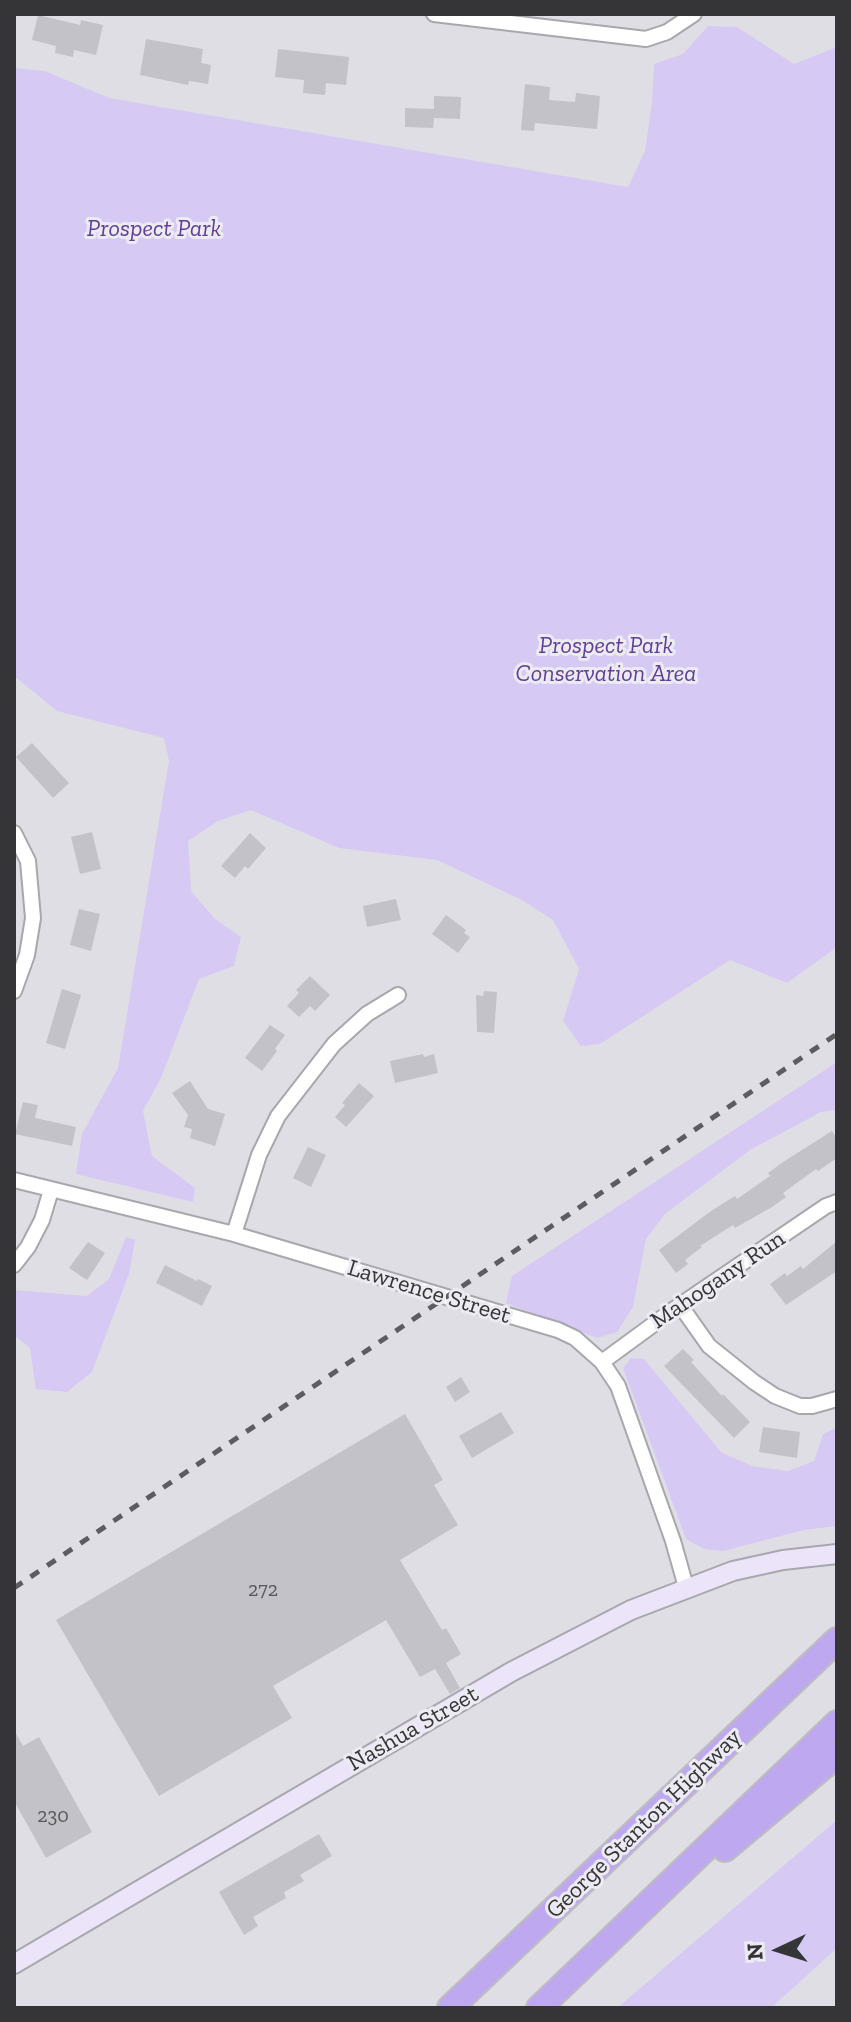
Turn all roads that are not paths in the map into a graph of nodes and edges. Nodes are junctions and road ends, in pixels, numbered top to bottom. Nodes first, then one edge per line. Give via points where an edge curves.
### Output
1 (434, 14) edge
2 (694, 14) edge
3 (14, 833) edge
4 (14, 991) edge
5 (398, 995) dead end
6 (14, 1180) edge
7 (51, 1190) junction
8 (837, 1202) edge
9 (234, 1234) junction
10 (14, 1265) edge
11 (680, 1305) junction
12 (602, 1362) junction
13 (837, 1399) edge
14 (837, 1554) edge
15 (686, 1587) junction
16 (837, 1640) edge
17 (837, 1723) edge
18 (837, 1755) edge
19 (14, 1964) edge
20 (579, 1971) junction
21 (450, 2008) edge
22 (539, 2008) edge

1 - 2 street via 646,39
3 - 4 street via 28,861 33,918
5 - 9 street via 334,1044 278,1116 259,1155
6 - 7 street, Lawrence Street
7 - 9 street, Lawrence Street
7 - 10 street via 42,1220
8 - 11 street, Mahogany Run
9 - 12 street, Lawrence Street via 558,1330
11 - 12 street, Mahogany Run
11 - 13 street via 709,1346 775,1396 800,1406
12 - 15 street, Lawrence Street via 627,1406
14 - 15 main road, Nashua Street via 746,1568
15 - 19 main road, Nashua Street via 511,1672
16 - 21 highway, George Stanton Highway
17 - 20 highway
18 - 20 highway
20 - 22 highway

